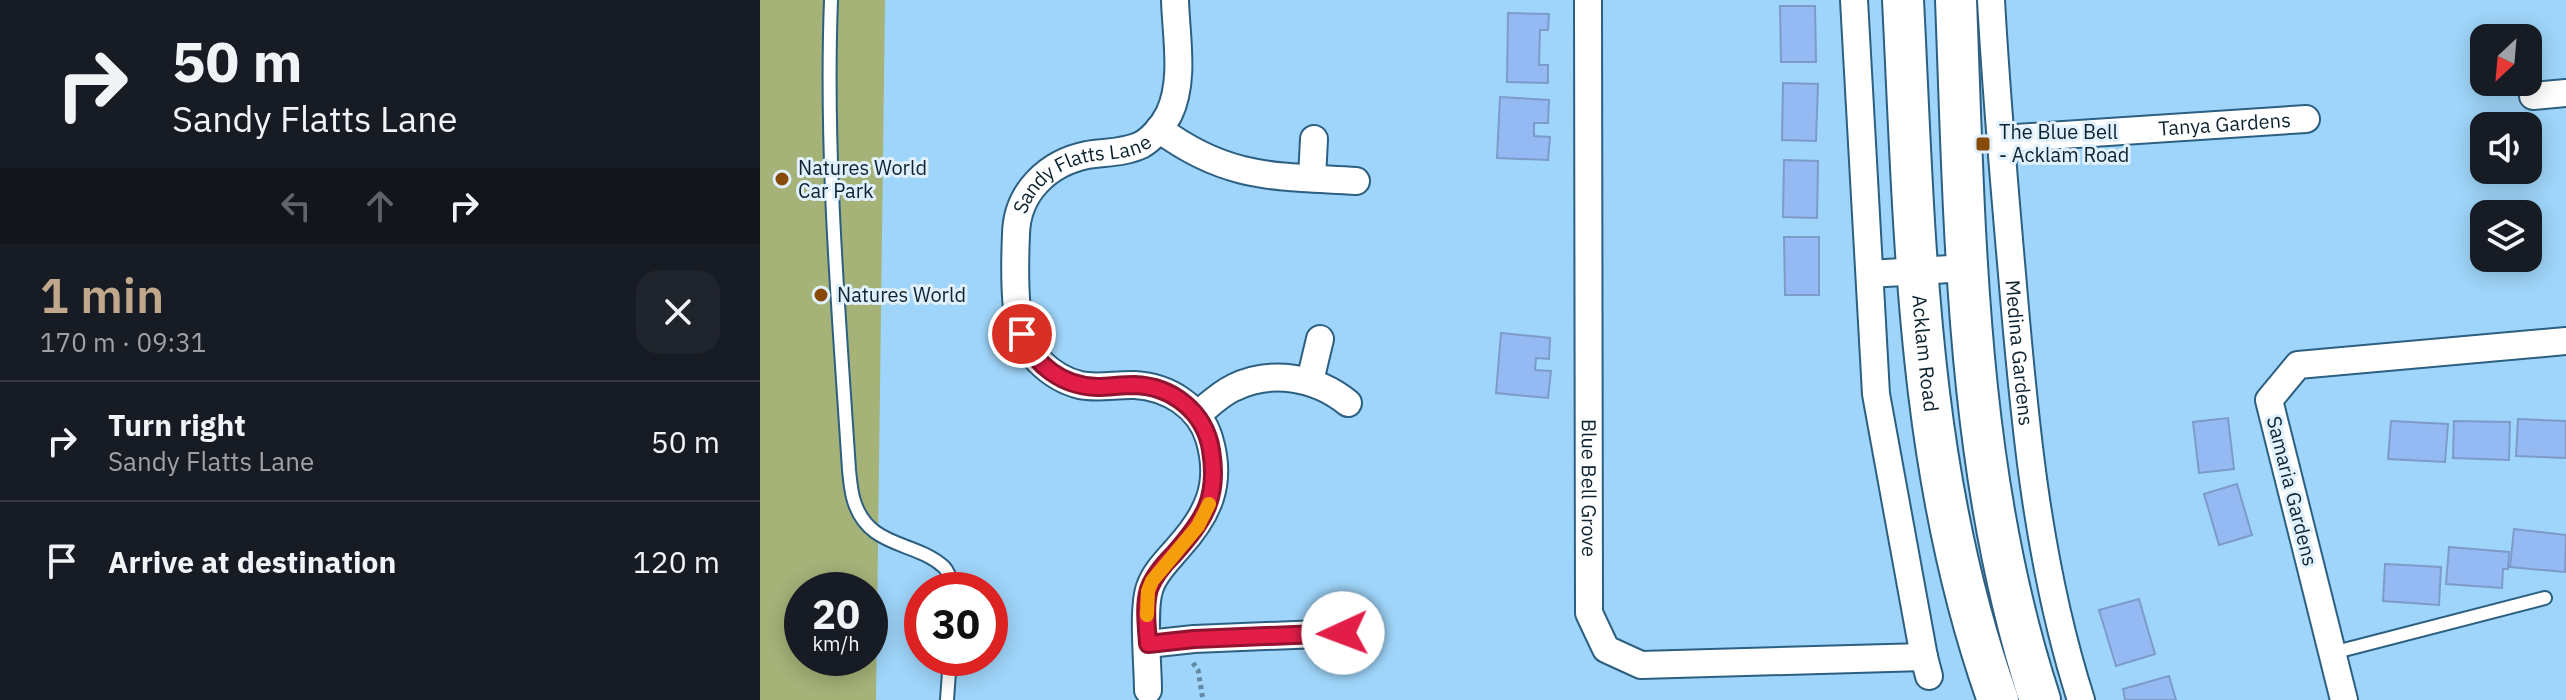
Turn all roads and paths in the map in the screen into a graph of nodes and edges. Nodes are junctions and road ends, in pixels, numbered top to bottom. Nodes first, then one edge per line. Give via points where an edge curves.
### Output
1 (831, 0) edge
2 (1175, 0) edge
3 (1588, 0) edge
4 (1854, 0) edge
5 (1903, 0) edge
6 (1956, 0) edge
7 (1991, 0) edge
8 (2566, 93) edge
9 (2542, 95) edge
10 (2306, 119) dead end
11 (1159, 129) junction
12 (1314, 139) dead end
13 (2001, 139) junction
14 (1312, 178) junction
15 (1356, 181) dead end
16 (1966, 268) junction
17 (1918, 272) junction
18 (1870, 274) junction
19 (1320, 339) dead end
20 (2566, 341) edge
21 (1310, 381) junction
22 (1348, 403) dead end
23 (1197, 415) junction
24 (947, 572) edge
25 (2545, 598) dead end
26 (1343, 633) dead end
27 (1148, 644) junction
28 (2332, 653) junction
29 (949, 676) edge
30 (1148, 690) dead end
31 (947, 700) edge
32 (1998, 700) edge
33 (2040, 700) edge
34 (2081, 700) edge
35 (2344, 700) edge

1 - 24 lane via 836,262 854,503 871,530
2 - 11 street, Sandy Flatts Lane via 1176,92
3 - 18 street, Blue Bell Grove via 1589,613 1606,649 1641,665 1926,667 1876,394
4 - 18 street, Blue Bell Grove
5 - 17 main road, Acklam Road
6 - 16 main road
7 - 13 street, Medina Gardens
8 - 9 street
10 - 13 street, Tanya Gardens
11 - 14 street via 1198,156 1237,170
11 - 23 street, Sandy Flatts Lane via 1140,145 1057,166 1028,192 1016,226 1018,321 1032,353 1063,379 1084,386 1160,390
12 - 14 street
13 - 34 street, Medina Gardens via 2018,351 2041,537
14 - 15 street
16 - 17 street
16 - 33 main road via 1989,483
17 - 18 street
17 - 32 main road, Acklam Road via 1926,389 1949,524
19 - 21 street
20 - 28 street, Samaria Gardens via 2298,365 2269,400
21 - 22 street
21 - 23 street via 1245,383
23 - 27 street via 1212,452 1211,498 1198,526 1152,581 1146,604
25 - 28 lane
26 - 27 street
27 - 30 street
28 - 35 street, Samaria Gardens
29 - 31 lane

